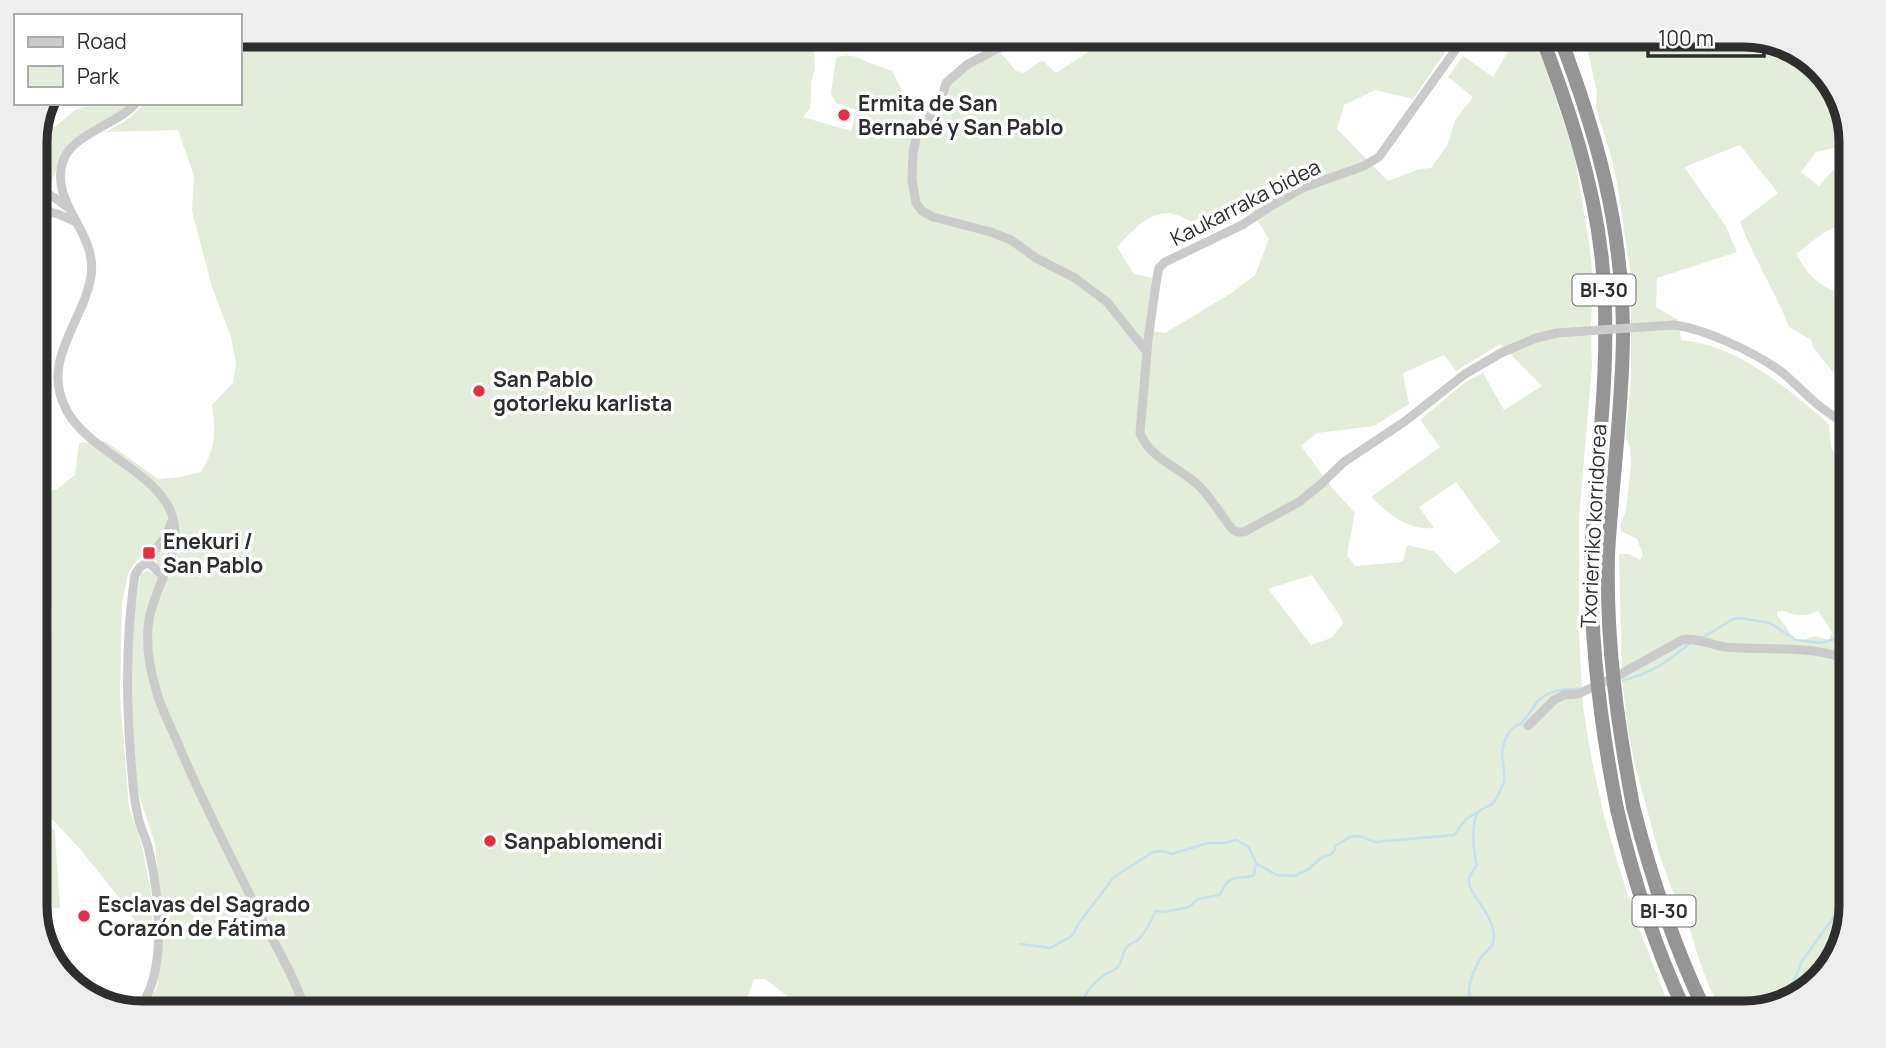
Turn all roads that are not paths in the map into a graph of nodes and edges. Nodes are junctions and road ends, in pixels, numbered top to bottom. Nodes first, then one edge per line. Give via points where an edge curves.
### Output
1 (1001, 47) edge
2 (1457, 47) edge
3 (1545, 47) edge
4 (1564, 47) edge
5 (134, 105) edge
6 (60, 185) junction
7 (47, 189) edge
8 (47, 194) edge
9 (47, 211) edge
10 (70, 211) junction
11 (77, 223) junction
12 (1147, 352) junction
13 (1839, 420) edge
14 (173, 518) junction
15 (151, 562) junction
16 (167, 565) junction
17 (163, 576) junction
18 (1839, 655) edge
19 (1528, 726) dead end
20 (145, 1001) edge
21 (302, 1001) edge
22 (1681, 1001) edge
23 (1701, 1001) edge

1 - 12 street via 968,64 946,83 916,138 912,180 916,203 933,217 1011,240 1075,278 1107,302
2 - 12 street, Kaukarraka bidea via 1379,157 1303,188 1242,225 1165,262 1156,283
3 - 22 highway, Txorierriko korridorea / BI-30, bridge via 1584,161 1602,261 1605,367 1591,554 1592,639 1601,718 1616,809 1642,899
4 - 23 highway, Txorierriko korridorea / BI-30, bridge via 1600,157 1619,259 1622,368 1607,596 1617,716 1633,806 1654,881
5 - 6 street via 70,149
6 - 7 street
6 - 10 street
8 - 10 street
9 - 11 street
10 - 11 street
11 - 14 street via 88,244 91,276 62,352 61,396 85,434 149,483
12 - 13 street, Kaukarraka bidea, bridge via 1140,433 1145,445 1201,488 1237,532 1299,502 1343,462 1465,374 1501,353 1557,333 1688,327 1778,369
14 - 15 street
14 - 16 street
15 - 16 street via 162,558
15 - 17 street
15 - 20 street via 135,575 126,691 134,801 150,853 158,918 157,960
16 - 17 street
17 - 21 street via 153,601 148,636 158,695 198,793
18 - 19 street via 1734,648 1690,638 1609,680 1553,700

